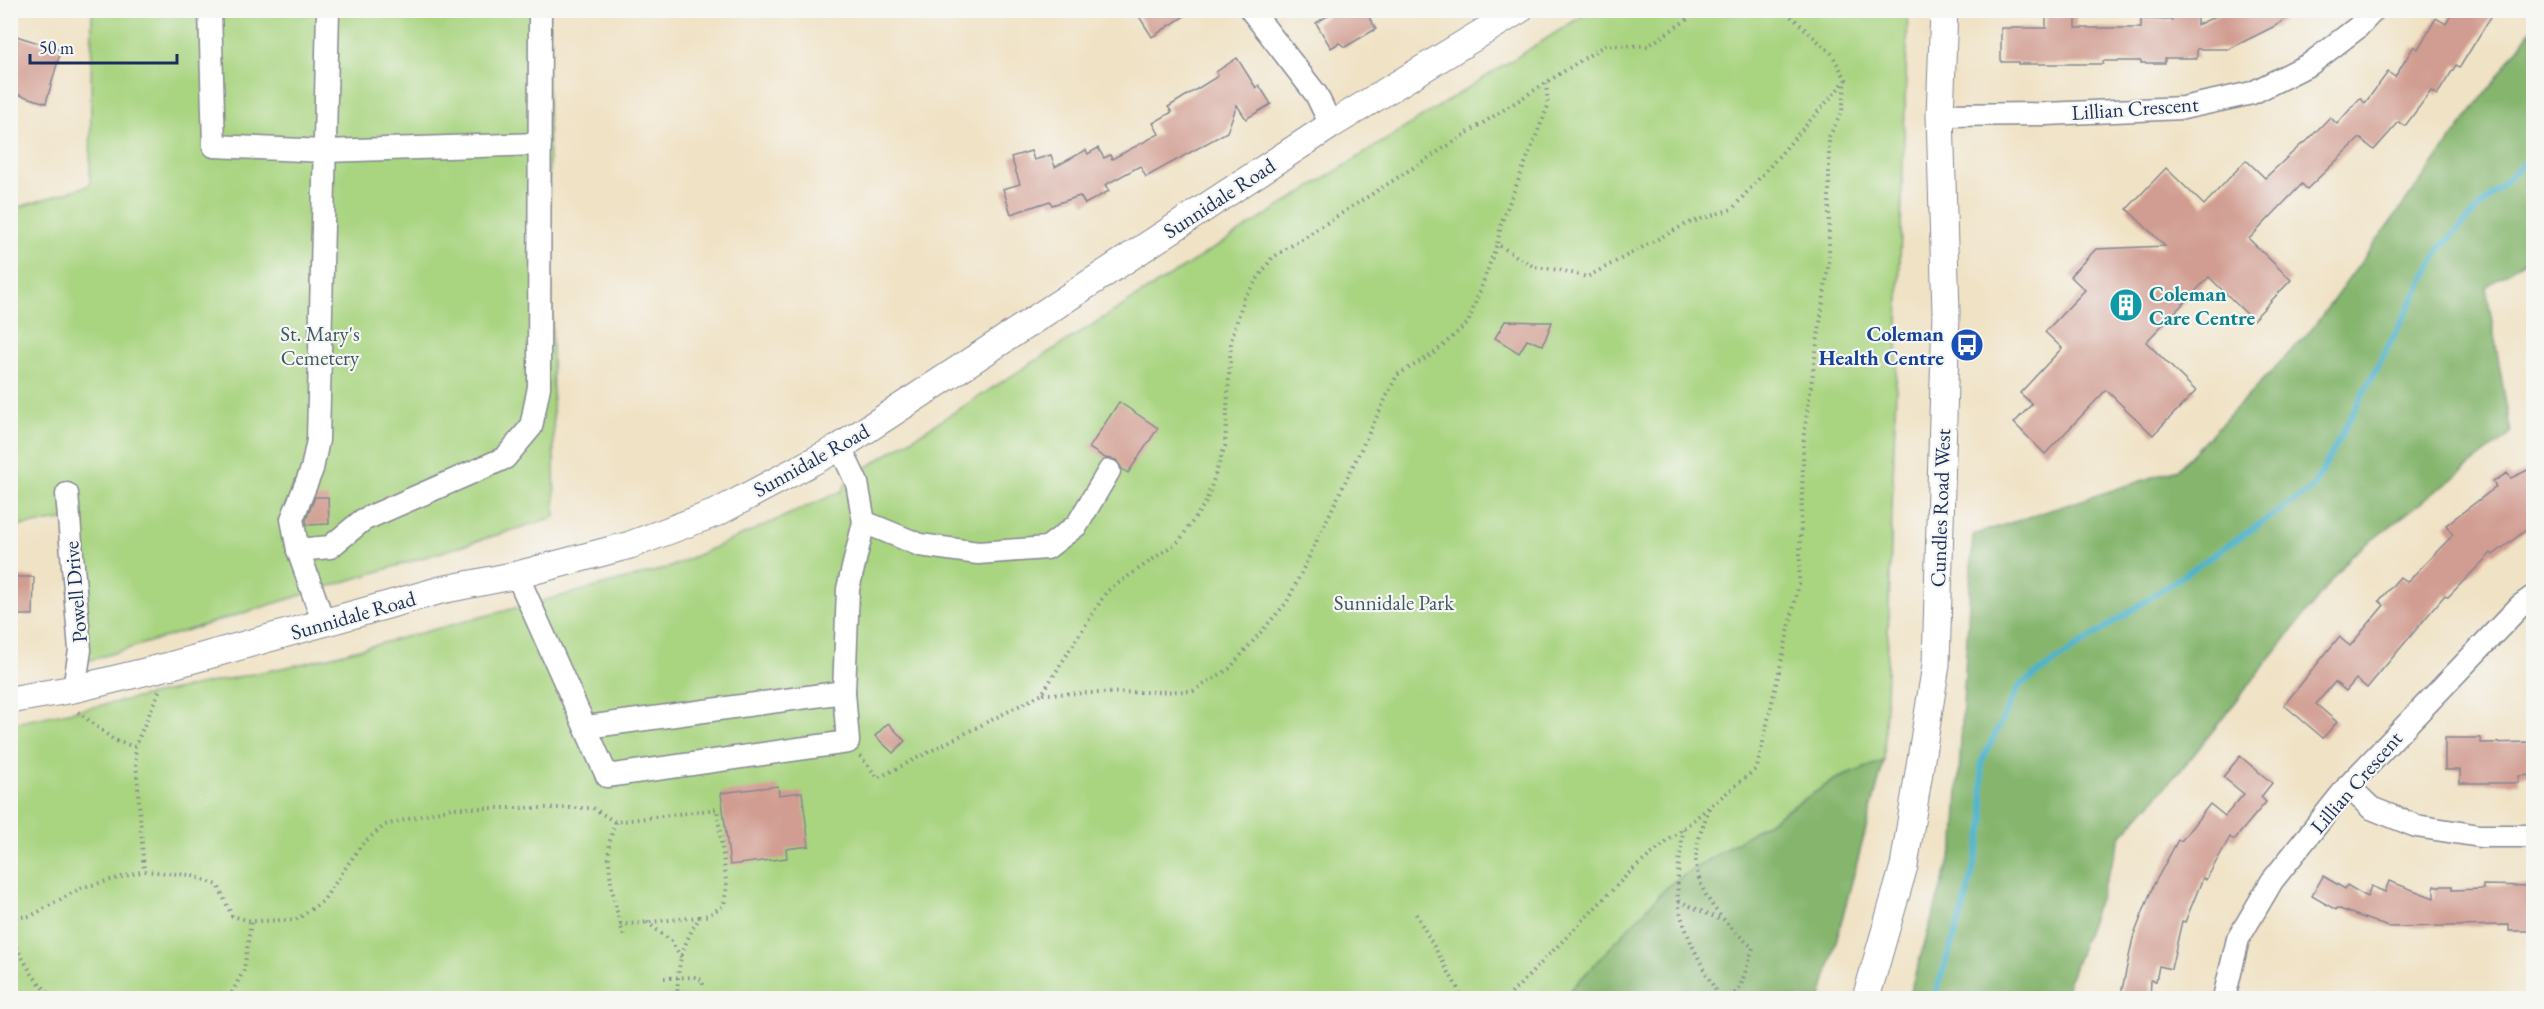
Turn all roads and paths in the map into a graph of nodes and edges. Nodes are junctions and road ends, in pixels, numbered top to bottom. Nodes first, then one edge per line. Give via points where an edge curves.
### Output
1 (210, 10) edge
2 (328, 10) edge
3 (540, 10) edge
4 (1251, 10) edge
5 (1519, 10) edge
6 (1701, 10) edge
7 (1784, 10) edge
8 (1944, 10) edge
9 (2374, 10) edge
10 (1846, 79) junction
11 (1546, 83) junction
12 (1940, 115) junction
13 (1331, 125) junction
14 (540, 144) junction
15 (325, 151) junction
16 (1497, 244) junction
17 (840, 447) junction
18 (1109, 471) dead end
19 (67, 494) dead end
20 (864, 522) junction
21 (298, 550) junction
22 (517, 575) junction
23 (2534, 596) edge
24 (324, 624) junction
25 (169, 666) junction
26 (64, 691) junction
27 (844, 692) junction
28 (1042, 694) junction
29 (10, 700) edge
30 (587, 727) junction
31 (848, 742) junction
32 (135, 747) junction
33 (2348, 786) junction
34 (1709, 807) junction
35 (615, 822) junction
36 (1683, 828) junction
37 (2534, 836) edge
38 (144, 871) junction
39 (1678, 900) junction
40 (1416, 914) dead end
41 (700, 917) junction
42 (10, 918) edge
43 (251, 921) junction
44 (647, 921) junction
45 (1722, 921) junction
46 (620, 925) junction
47 (10, 937) edge
48 (625, 939) dead end
49 (681, 957) junction
50 (677, 977) junction
51 (664, 978) dead end
52 (704, 988) dead end
53 (53, 999) edge
54 (229, 999) edge
55 (678, 999) edge
56 (1463, 999) edge
57 (1507, 999) edge
58 (1720, 999) edge
59 (1729, 999) edge
60 (1866, 999) edge
61 (2224, 999) edge

1 - 15 street via 214,146
2 - 15 street
3 - 14 street
4 - 13 street via 1316,94
5 - 13 main road, Sunnidale Road
6 - 11 path via 1648,46 1605,45
7 - 10 path via 1831,53
8 - 12 main road, Cundles Road West
9 - 12 street, Lillian Crescent via 2310,64 2252,93 2183,108
10 - 16 path via 1732,209 1686,224 1587,277 1534,267
10 - 34 path via 1842,112 1829,137 1829,261 1804,434 1799,584 1757,768
11 - 16 path via 1548,106 1502,221
11 - 28 path via 1272,258 1244,298 1231,341 1225,446 1206,502 1179,541 1107,591
12 - 60 main road, Cundles Road West via 1946,312 1936,665 1904,866
13 - 17 main road, Sunnidale Road
14 - 15 street
14 - 21 street via 539,387 531,427 505,459 363,520 330,548
15 - 21 street via 318,440 312,469 292,519
16 - 28 path via 1468,323 1433,354 1397,375 1287,602 1229,669 1193,691
17 - 20 street via 857,483
17 - 22 main road, Sunnidale Road via 717,512 630,545
18 - 20 street via 1077,525 1047,548 978,553 920,544
19 - 26 street, Powell Drive via 80,650
20 - 27 street via 848,589
21 - 24 street
22 - 24 main road, Sunnidale Road via 441,590
22 - 30 street
23 - 33 street, Lillian Crescent via 2520,606
24 - 25 main road, Sunnidale Road
25 - 26 main road, Sunnidale Road
25 - 32 path
26 - 29 main road, Sunnidale Road
26 - 32 path via 114,740
27 - 30 street
27 - 31 street
28 - 31 path via 878,778
30 - 31 street via 607,776
32 - 38 path
33 - 37 street via 2371,808 2416,826 2480,836
33 - 61 street, Lillian Crescent via 2272,881 2238,939
34 - 36 path
34 - 45 path via 1696,854 1702,886
35 - 41 path via 717,809 728,887 724,905
35 - 43 path via 593,808 451,808 385,825 362,844 323,901 296,920
35 - 46 path via 609,845
36 - 39 path
36 - 57 path via 1631,871
38 - 42 path via 81,888 31,916
38 - 43 path via 190,875 218,885 232,916
39 - 45 path
39 - 58 path via 1684,922
40 - 56 path
41 - 44 path
41 - 49 path via 689,933
43 - 54 path via 244,970
44 - 46 path
44 - 49 path via 671,941
45 - 59 path via 1753,948 1740,988
46 - 48 path
47 - 53 path via 33,976
49 - 50 path
50 - 51 path
50 - 52 path via 694,976 702,980
50 - 55 path

